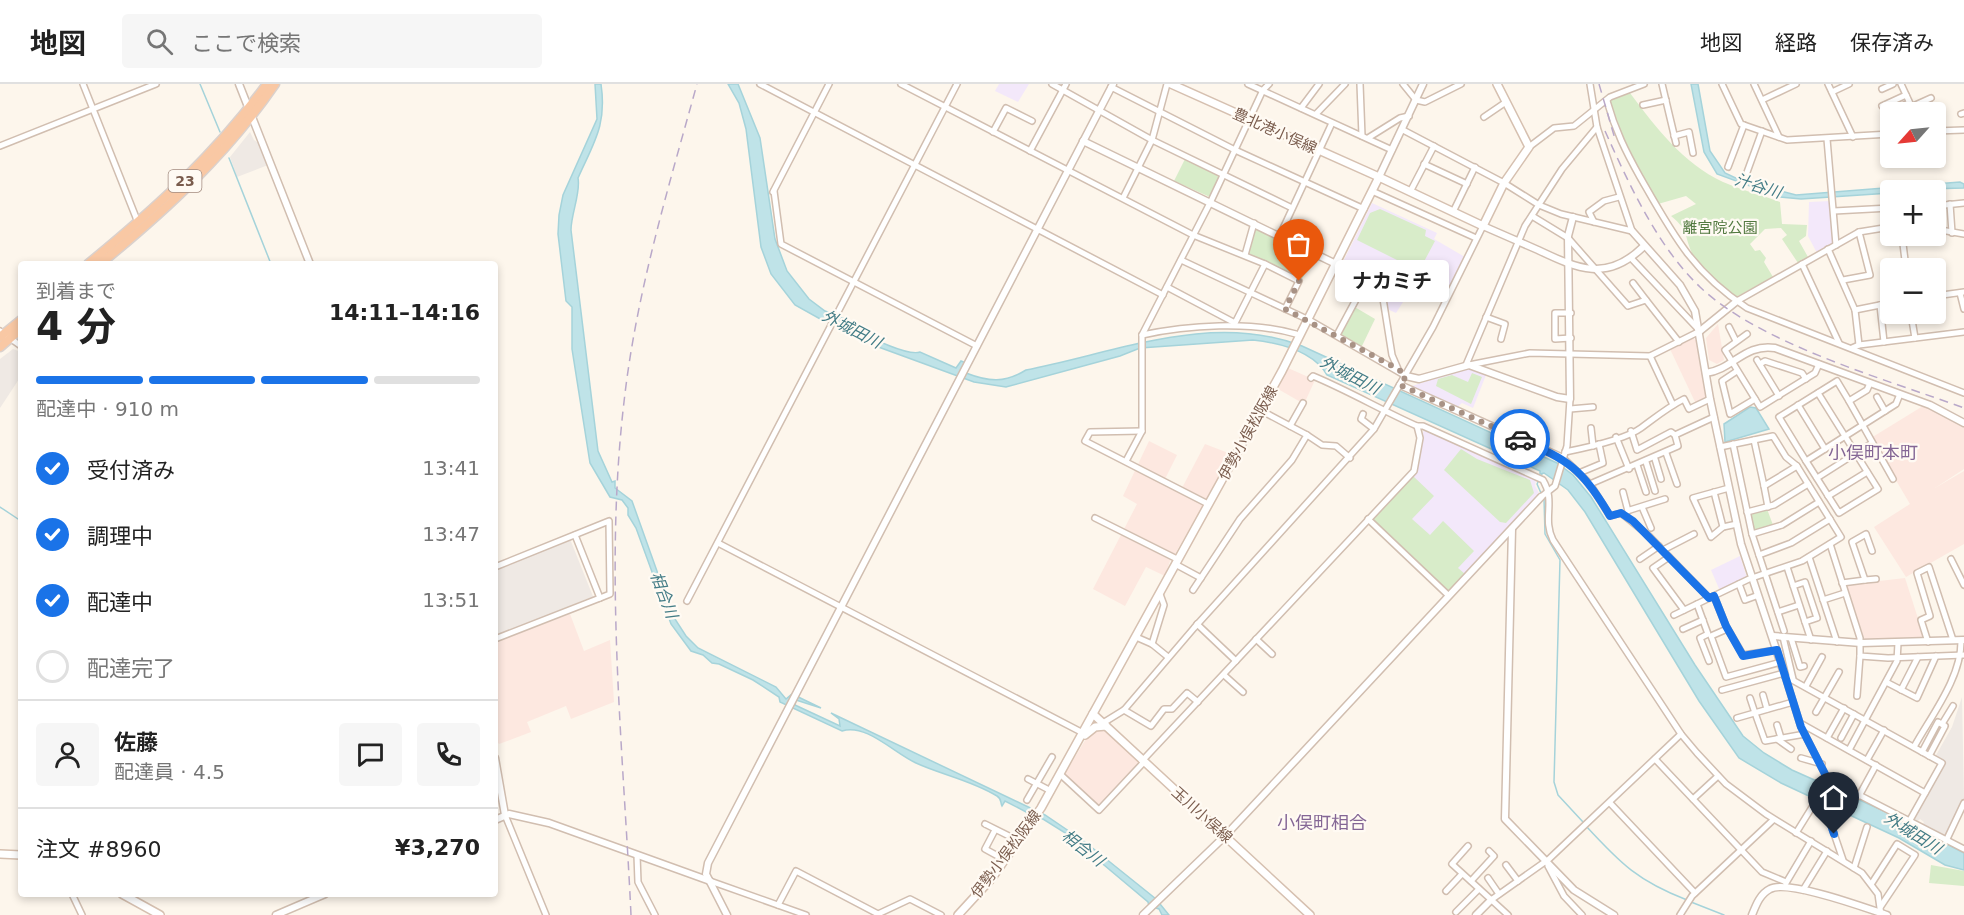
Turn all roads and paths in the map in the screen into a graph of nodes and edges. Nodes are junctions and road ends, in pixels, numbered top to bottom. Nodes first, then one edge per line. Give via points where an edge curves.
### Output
1 (83, 84) edge
2 (156, 84) edge
3 (239, 84) edge
4 (267, 84) edge
5 (275, 84) edge
6 (760, 84) edge
7 (829, 84) edge
8 (902, 84) edge
9 (957, 84) edge
10 (1052, 84) edge
11 (1169, 84) edge
12 (1248, 84) edge
13 (1269, 84) edge
14 (1319, 84) edge
15 (1345, 84) edge
16 (1360, 84) edge
17 (1402, 84) edge
18 (1424, 84) edge
19 (1461, 84) edge
20 (1497, 84) edge
21 (1590, 84) edge
22 (1644, 84) edge
23 (1662, 84) edge
24 (1722, 84) edge
25 (1754, 84) edge
26 (1796, 84) edge
27 (1828, 84) edge
28 (1849, 84) edge
29 (1893, 84) edge
30 (1902, 85) edge
31 (1112, 86) edge
32 (1064, 87) edge
33 (1882, 89) dead end
34 (1263, 90) junction
35 (1832, 92) junction
36 (1906, 95) junction
37 (1931, 98) dead end
38 (1416, 100) junction
39 (1666, 100) junction
40 (1762, 100) junction
41 (1607, 101) junction
42 (1506, 102) junction
43 (1891, 102) edge
44 (1909, 102) edge
45 (1924, 102) edge
46 (1643, 105) dead end
47 (945, 107) junction
48 (1302, 108) junction
49 (93, 109) junction
50 (1594, 109) junction
51 (1100, 110) junction
52 (1159, 110) junction
53 (814, 112) junction
54 (250, 113) junction
55 (1316, 114) junction
56 (1409, 116) junction
57 (1484, 117) dead end
58 (1250, 119) junction
59 (1032, 121) dead end
60 (1332, 123) junction
61 (1744, 125) junction
62 (1597, 127) junction
63 (1403, 130) junction
64 (1964, 130) edge
65 (1762, 131) junction
66 (1946, 131) edge
67 (993, 132) junction
68 (1880, 135) edge
69 (1674, 136) junction
70 (1365, 137) junction
71 (1779, 137) junction
72 (1853, 137) junction
73 (1827, 139) junction
74 (1152, 140) junction
75 (1083, 141) junction
76 (1676, 143) dead end
77 (0, 146) edge
78 (1434, 146) junction
79 (1529, 147) junction
80 (1235, 150) junction
81 (1392, 150) junction
82 (1030, 151) junction
83 (1319, 151) junction
84 (1693, 153) dead end
85 (1424, 164) junction
86 (914, 165) junction
87 (1139, 167) junction
88 (1475, 167) junction
89 (1728, 167) dead end
90 (1069, 170) junction
91 (1223, 175) junction
92 (1746, 175) dead end
93 (1379, 177) junction
94 (1306, 182) junction
95 (1504, 183) junction
96 (1467, 184) junction
97 (1372, 191) junction
98 (1410, 192) junction
99 (1619, 197) junction
100 (1123, 198) junction
101 (1211, 201) junction
102 (1964, 202) edge
103 (1950, 204) junction
104 (1539, 205) junction
105 (1946, 205) edge
106 (1292, 208) junction
107 (1364, 208) junction
108 (1880, 209) edge
109 (1834, 211) junction
110 (1453, 212) junction
111 (1532, 216) junction
112 (1573, 217) junction
113 (137, 220) dead end
114 (1594, 222) junction
115 (1254, 223) junction
116 (1483, 226) junction
117 (1038, 229) junction
118 (1880, 229) edge
119 (1632, 231) junction
120 (1859, 232) junction
121 (1946, 232) edge
122 (1952, 233) junction
123 (1964, 234) edge
124 (1193, 235) junction
125 (1280, 235) junction
126 (1476, 238) junction
127 (1568, 238) junction
128 (1518, 241) junction
129 (1836, 245) junction
130 (1643, 247) junction
131 (1828, 249) junction
132 (1245, 255) junction
133 (1631, 258) junction
134 (1181, 260) junction
135 (92, 261) edge
136 (104, 261) edge
137 (309, 261) edge
138 (1265, 264) junction
139 (1336, 264) junction
140 (1802, 264) junction
141 (1569, 265) junction
142 (1598, 270) junction
143 (1367, 279) junction
144 (1843, 280) junction
145 (854, 282) junction
146 (1632, 283) dead end
147 (1167, 287) junction
148 (1251, 292) junction
149 (1962, 293) edge
150 (1163, 295) junction
151 (1946, 295) edge
152 (1646, 300) junction
153 (1737, 301) junction
154 (1692, 304) junction
155 (1880, 305) edge
156 (1285, 309) junction
157 (1964, 309) edge
158 (1855, 310) junction
159 (1571, 313) junction
160 (1681, 313) junction
161 (1486, 317) junction
162 (1309, 320) junction
163 (18, 322) edge
164 (1882, 324) edge
165 (1912, 324) edge
166 (1235, 325) junction
167 (1729, 327) dead end
168 (18, 330) edge
169 (1700, 331) junction
170 (1964, 332) edge
171 (1748, 334) dead end
172 (3, 335) edge
173 (1142, 335) junction
174 (1298, 335) junction
175 (1337, 335) junction
176 (1571, 338) junction
177 (1914, 338) junction
178 (1501, 339) dead end
179 (1736, 341) junction
180 (1679, 342) junction
181 (1884, 342) junction
182 (1839, 343) junction
183 (18, 344) edge
184 (1859, 345) junction
185 (977, 346) junction
186 (0, 347) edge
187 (1852, 348) junction
188 (1571, 353) junction
189 (1650, 357) junction
190 (1731, 361) junction
191 (1819, 364) junction
192 (1468, 365) junction
193 (1398, 369) junction
194 (1737, 371) junction
195 (1706, 373) junction
196 (1406, 376) junction
197 (1311, 378) dead end
198 (1806, 379) junction
199 (1870, 383) junction
200 (1400, 386) junction
201 (1818, 393) junction
202 (1964, 393) edge
203 (1900, 394) junction
204 (1779, 396) junction
205 (1877, 398) dead end
206 (1570, 399) junction
207 (1710, 399) junction
208 (1755, 399) junction
209 (1849, 401) junction
210 (1303, 403) dead end
211 (1673, 405) junction
212 (1798, 405) junction
213 (1593, 407) dead end
214 (1260, 410) junction
215 (1570, 410) junction
216 (1885, 411) junction
217 (1387, 412) junction
218 (1363, 414) dead end
219 (1714, 417) junction
220 (1964, 423) edge
221 (1864, 424) junction
222 (1290, 426) junction
223 (1417, 426) junction
224 (1591, 428) dead end
225 (1374, 429) junction
226 (1142, 431) junction
227 (1631, 431) junction
228 (1307, 435) junction
229 (1675, 435) junction
230 (1845, 436) junction
231 (1616, 437) junction
232 (1754, 440) junction
233 (1733, 444) junction
234 (1872, 444) junction
235 (1596, 445) junction
236 (1720, 447) junction
237 (1825, 449) junction
238 (1666, 453) junction
239 (1856, 454) junction
240 (1564, 457) junction
241 (1350, 458) junction
242 (1654, 459) junction
243 (1126, 461) junction
244 (1806, 461) junction
245 (1646, 462) junction
246 (1637, 465) junction
247 (1797, 466) junction
248 (1629, 469) junction
249 (1579, 472) junction
250 (1867, 472) junction
251 (1817, 478) junction
252 (1661, 479) dead end
253 (1893, 479) dead end
254 (1590, 484) junction
255 (1677, 484) dead end
256 (1808, 484) junction
257 (1764, 486) junction
258 (1729, 488) junction
259 (1655, 491) dead end
260 (1623, 492) dead end
261 (1646, 492) dead end
262 (1714, 492) junction
263 (1545, 494) junction
264 (1828, 496) junction
265 (1665, 499) dead end
266 (1819, 502) junction
267 (1656, 503) junction
268 (1208, 504) junction
269 (1642, 507) junction
270 (1768, 507) junction
271 (1630, 510) junction
272 (1659, 510) dead end
273 (1747, 512) junction
274 (1621, 513) junction
275 (1095, 518) dead end
276 (1368, 519) junction
277 (1830, 519) junction
278 (1737, 524) junction
279 (1723, 527) junction
280 (1512, 528) junction
281 (1651, 528) dead end
282 (1694, 534) dead end
283 (1752, 534) junction
284 (575, 535) junction
285 (718, 543) junction
286 (1830, 544) junction
287 (1661, 548) junction
288 (1872, 551) dead end
289 (1759, 555) junction
290 (1669, 557) junction
291 (1809, 557) junction
292 (1640, 559) dead end
293 (1951, 559) dead end
294 (1176, 562) junction
295 (498, 566) edge
296 (1787, 567) junction
297 (1766, 575) junction
298 (1752, 577) junction
299 (1201, 578) junction
300 (1876, 579) dead end
301 (1865, 580) junction
302 (1842, 583) junction
303 (1964, 583) edge
304 (1739, 584) junction
305 (1793, 586) junction
306 (1193, 590) dead end
307 (1845, 592) junction
308 (1160, 594) junction
309 (1448, 595) junction
310 (1756, 596) dead end
311 (1711, 597) junction
312 (600, 598) junction
313 (1823, 600) junction
314 (687, 602) dead end
315 (1697, 604) junction
316 (1799, 605) junction
317 (841, 607) junction
318 (1684, 610) junction
319 (1778, 612) junction
320 (1674, 615) dead end
321 (1703, 620) junction
322 (1805, 622) junction
323 (1197, 624) junction
324 (1727, 628) junction
325 (1683, 629) dead end
326 (1784, 634) junction
327 (1773, 636) junction
328 (1136, 637) junction
329 (498, 638) edge
330 (1791, 638) junction
331 (1256, 639) junction
332 (1810, 640) junction
333 (1953, 640) junction
334 (1963, 640) edge
335 (1837, 642) junction
336 (1928, 642) junction
337 (1861, 643) junction
338 (1898, 643) junction
339 (1152, 644) junction
340 (1777, 650) junction
341 (1272, 654) dead end
342 (1963, 655) edge
343 (1860, 656) junction
344 (1936, 656) junction
345 (1168, 657) junction
346 (1822, 657) dead end
347 (1898, 657) junction
348 (1918, 657) junction
349 (1236, 661) junction
350 (1709, 662) dead end
351 (1781, 662) junction
352 (1804, 666) dead end
353 (1839, 672) dead end
354 (1785, 674) junction
355 (1224, 675) junction
356 (1793, 679) junction
357 (1886, 682) junction
358 (1806, 686) junction
359 (1722, 690) dead end
360 (1901, 690) junction
361 (1243, 692) dead end
362 (1763, 695) dead end
363 (1857, 696) dead end
364 (1824, 697) junction
365 (1750, 698) dead end
366 (1198, 702) junction
367 (1793, 702) junction
368 (1953, 706) dead end
369 (1844, 708) junction
370 (1124, 710) junction
371 (1767, 710) junction
372 (1816, 712) dead end
373 (1755, 713) junction
374 (1093, 714) junction
375 (1854, 714) junction
376 (1737, 718) dead end
377 (1865, 720) junction
378 (1800, 723) junction
379 (1942, 724) junction
380 (1106, 725) junction
381 (1777, 725) dead end
382 (1884, 730) junction
383 (1681, 734) junction
384 (1805, 734) junction
385 (1081, 737) junction
386 (1827, 738) junction
387 (1841, 738) dead end
388 (1779, 739) junction
389 (1914, 747) junction
390 (1791, 749) dead end
391 (1848, 750) junction
392 (1922, 752) junction
393 (1929, 756) junction
394 (1052, 757) dead end
395 (1801, 758) dead end
396 (1655, 759) junction
397 (1867, 760) junction
398 (1143, 761) junction
399 (1822, 764) junction
400 (1876, 765) junction
401 (1060, 774) junction
402 (498, 775) edge
403 (1718, 776) junction
404 (1028, 779) dead end
405 (1826, 780) junction
406 (1037, 783) junction
407 (1051, 791) junction
408 (1925, 793) junction
409 (1859, 796) junction
410 (1693, 799) junction
411 (1027, 800) dead end
412 (1610, 803) junction
413 (1964, 803) edge
414 (1827, 809) junction
415 (505, 816) junction
416 (498, 819) edge
417 (1773, 819) junction
418 (1910, 820) junction
419 (1955, 822) junction
420 (985, 824) dead end
421 (1964, 824) edge
422 (1867, 827) dead end
423 (995, 830) junction
424 (1796, 832) junction
425 (1225, 836) junction
426 (1811, 841) junction
427 (1946, 841) junction
428 (1019, 842) junction
429 (1468, 846) dead end
430 (1964, 849) edge
431 (1741, 850) junction
432 (1490, 851) dead end
433 (1827, 851) junction
434 (0, 854) edge
435 (18, 855) edge
436 (637, 855) junction
437 (1005, 860) junction
438 (1843, 860) junction
439 (1546, 864) junction
440 (1506, 865) dead end
441 (1854, 867) junction
442 (1462, 874) junction
443 (1488, 878) dead end
444 (710, 881) junction
445 (1471, 881) junction
446 (1518, 881) junction
447 (1872, 883) junction
448 (1786, 884) junction
449 (1479, 889) junction
450 (1803, 890) junction
451 (1446, 891) dead end
452 (1695, 893) junction
453 (1499, 894) junction
454 (73, 897) edge
455 (127, 897) edge
456 (318, 897) edge
457 (1491, 900) junction
458 (778, 905) junction
459 (1456, 912) dead end
460 (1882, 912) edge
461 (1145, 913) edge
462 (82, 915) edge
463 (160, 915) edge
464 (276, 915) edge
465 (546, 915) edge
466 (655, 915) edge
467 (728, 915) edge
468 (806, 915) edge
469 (941, 915) edge
470 (958, 915) edge
471 (1310, 915) edge
472 (1476, 915) edge
473 (1508, 915) edge
474 (1582, 915) edge
475 (1614, 915) edge
476 (1680, 915) edge
477 (1752, 915) edge

1 - 49 street
2 - 49 street
3 - 54 street
4 - 54 highway, 23
5 - 54 highway, 23
6 - 53 street
7 - 53 street
8 - 47 street
9 - 47 street
10 - 32 street
11 - 52 street
11 - 58 main road, 豊北港小俣線
12 - 34 street
13 - 34 street
14 - 48 street
15 - 55 street
16 - 70 street
17 - 38 street
18 - 38 street
19 - 38 street via 1428,101
20 - 42 main road
21 - 50 street
22 - 41 street
23 - 39 street
24 - 61 street
25 - 40 street
26 - 40 street
27 - 35 street
28 - 35 street
29 - 33 street
30 - 36 street
31 - 51 street
31 - 52 street
32 - 51 street
32 - 82 street
34 - 48 street
34 - 58 street
35 - 72 street
36 - 43 street
36 - 44 street
37 - 45 street
38 - 56 street
39 - 46 street
39 - 69 street
40 - 71 street
41 - 50 street
41 - 153 street via 1624,150 1674,238 1718,289
42 - 57 street
42 - 79 main road
47 - 67 street
47 - 86 street
48 - 55 street
49 - 77 street
49 - 113 street
50 - 62 street
50 - 79 street via 1574,126 1554,128
51 - 74 street
51 - 75 street
52 - 74 street
52 - 80 street
53 - 86 street
53 - 145 street via 773,192 781,244
54 - 135 highway, 23 via 157,208
54 - 136 highway, 23 via 205,172
54 - 137 street
55 - 60 street
56 - 63 street
56 - 70 street
58 - 80 street
58 - 83 main road, 豊北港小俣線
59 - 67 street via 1006,108
60 - 70 street
60 - 83 street
61 - 65 street
61 - 89 street
62 - 99 street
62 - 104 street via 1565,165
63 - 78 street
63 - 81 street
64 - 66 street
65 - 71 street
65 - 92 street
67 - 82 street
68 - 72 street
69 - 76 street
69 - 84 street via 1689,132
70 - 81 street
71 - 73 street
72 - 73 street
73 - 109 street
74 - 87 street
74 - 91 street
75 - 87 street
75 - 90 street
78 - 85 street
78 - 88 street
79 - 95 main road
80 - 91 street
80 - 94 street
81 - 93 street
82 - 90 street
83 - 93 main road, 豊北港小俣線
83 - 94 street
85 - 96 street
85 - 98 street
86 - 117 street
86 - 145 street
87 - 100 street
87 - 101 street
88 - 95 street
88 - 96 street
90 - 100 street
90 - 117 street
91 - 101 street
91 - 106 street
93 - 97 main road, 伊勢小俣松阪線
93 - 98 main road
94 - 106 street
94 - 107 street
95 - 104 street
95 - 116 main road
96 - 110 street
97 - 107 main road, 伊勢小俣松阪線
97 - 126 street
98 - 110 main road
99 - 114 street via 1604,201 1589,212
99 - 119 street
100 - 124 street
101 - 115 street
101 - 124 street
102 - 103 street
103 - 105 street
103 - 122 street
104 - 111 street
104 - 112 street
106 - 125 street
107 - 139 main road, 伊勢小俣松阪線
108 - 109 street
109 - 129 street
110 - 116 main road
111 - 127 street
111 - 128 street
112 - 114 street
112 - 127 street
114 - 119 street
115 - 125 street
115 - 132 street
116 - 126 street
116 - 128 street
117 - 150 street
117 - 185 street
118 - 120 street
119 - 130 street
120 - 129 street
120 - 144 street via 1870,275
121 - 122 street
122 - 123 street
124 - 132 street
124 - 134 street
125 - 139 street
126 - 196 street
127 - 141 street
127 - 142 street
128 - 141 street
128 - 161 street
129 - 131 street
130 - 133 street
130 - 154 street
131 - 140 street
131 - 144 street
132 - 138 street
133 - 142 street
133 - 160 street
134 - 147 street
134 - 148 street
138 - 148 street
138 - 156 street via 1299,281
139 - 143 street
139 - 162 main road, 伊勢小俣松阪線
140 - 153 street
140 - 182 street
141 - 142 street
141 - 159 street
142 - 152 street via 1628,306
143 - 175 street
143 - 193 street via 1381,286 1392,355
144 - 158 street
145 - 185 street
145 - 285 street
146 - 152 street
147 - 150 street
147 - 166 street
148 - 156 street
148 - 166 street
149 - 151 street
149 - 157 street
150 - 173 street
152 - 180 street
153 - 169 street
153 - 182 street via 1746,308
154 - 160 street
154 - 169 street
155 - 158 street
156 - 162 street
158 - 184 street
159 - 176 street
159 - 176 street via 1555,313 1555,339
160 - 169 street
161 - 178 street via 1505,324
161 - 192 street
162 - 174 main road, 伊勢小俣松阪線
162 - 175 street
163 - 172 highway
164 - 181 street
165 - 177 street
166 - 173 street via 1184,326
166 - 174 street
167 - 179 street
168 - 172 highway
169 - 180 street
169 - 195 street
170 - 177 street
171 - 179 street
172 - 183 street
172 - 186 highway
173 - 226 street
174 - 214 main road, 伊勢小俣松阪線
175 - 193 street
176 - 188 street
177 - 181 street
179 - 190 street via 1725,350
180 - 189 street
181 - 184 street
182 - 187 street
184 - 187 street
185 - 317 street
187 - 202 street
188 - 189 street
188 - 192 street via 1530,353
188 - 206 street
189 - 211 street
190 - 191 street via 1764,347
190 - 194 street
190 - 195 street
191 - 198 street via 1815,374
191 - 199 street
192 - 196 street via 1423,378
192 - 206 street
193 - 196 street
194 - 208 street
194 - 208 street via 1722,381 1727,410 1730,414
195 - 207 street
196 - 200 street
197 - 217 street
198 - 204 street
198 - 204 street via 1802,373 1758,362
199 - 203 street
199 - 209 street via 1867,390
200 - 217 street
200 - 240 street
201 - 209 street via 1837,381
201 - 212 street
201 - 230 street
203 - 216 street via 1896,404
203 - 220 street
204 - 208 street via 1760,407
205 - 216 street
206 - 215 street
207 - 211 street via 1689,409 1684,399
207 - 219 street
209 - 221 street
210 - 222 street
211 - 227 street
212 - 237 street
212 - 244 street via 1779,417
213 - 215 street
214 - 222 street
214 - 268 main road, 伊勢小俣松阪線
215 - 240 street
216 - 221 street
217 - 223 street
217 - 225 street
218 - 225 street via 1361,419
219 - 229 street
219 - 236 street
221 - 230 street
221 - 234 street
222 - 228 street
223 - 263 street via 1539,478
223 - 276 street via 1420,438 1414,471
224 - 235 street
225 - 241 street
226 - 243 street
226 - 243 street via 1090,432 1085,441
227 - 229 street via 1637,450 1671,432
227 - 231 street
228 - 241 street via 1322,445 1336,446
228 - 299 street via 1292,460 1240,519
229 - 238 street via 1678,446
230 - 237 street
230 - 239 street
231 - 235 street
231 - 248 street
232 - 233 street
232 - 247 street via 1773,436
232 - 257 street
233 - 236 street
233 - 273 street
234 - 239 street
234 - 253 street
235 - 240 street
235 - 249 street via 1603,463
236 - 258 street
237 - 244 street
238 - 242 street
238 - 255 street
239 - 250 street
239 - 251 street
240 - 249 street
240 - 263 street via 1555,486
241 - 323 street
242 - 245 street
242 - 252 street
243 - 268 street
244 - 251 street
245 - 246 street
245 - 259 street
246 - 248 street
246 - 261 street
247 - 256 street
247 - 257 street
248 - 254 street
249 - 254 street
250 - 264 street
250 - 264 street via 1878,489 1839,513
251 - 264 street
254 - 274 street via 1610,516
256 - 266 street
256 - 270 street
257 - 270 street
258 - 262 street
258 - 278 street
260 - 271 street
262 - 279 street
262 - 279 street via 1693,498 1710,537
263 - 280 street
263 - 383 street via 1553,540
265 - 267 street
266 - 277 street
266 - 283 street via 1782,525
267 - 269 street
267 - 272 street
268 - 294 main road, 伊勢小俣松阪線
269 - 271 street
269 - 281 street
270 - 273 street
271 - 274 street
273 - 283 street
274 - 287 street
275 - 294 street
276 - 309 street
276 - 331 street
277 - 286 street via 1841,537
277 - 289 street via 1791,543
278 - 279 street
278 - 298 street
280 - 309 street
280 - 439 street via 1504,816
282 - 287 street
283 - 289 street
284 - 295 street
284 - 312 street
284 - 312 street via 609,521 610,594
285 - 314 street
285 - 317 street
286 - 291 street
286 - 302 street
287 - 290 street
287 - 292 street
288 - 301 street via 1866,534 1852,542
289 - 297 street
290 - 311 street
290 - 318 street via 1653,568
291 - 296 street
291 - 313 street
293 - 303 street
294 - 299 street
294 - 308 main road, 伊勢小俣松阪線
296 - 297 street
296 - 305 street
297 - 298 street
297 - 319 street
298 - 304 street
298 - 327 street
299 - 306 street
300 - 301 street
301 - 302 street
302 - 307 street
304 - 310 street via 1745,600
304 - 311 street
305 - 316 street
305 - 322 street via 1805,582 1817,618
307 - 313 street
307 - 337 street
308 - 328 main road, 伊勢小俣松阪線
308 - 339 street via 1164,605
309 - 425 street
311 - 315 street
311 - 324 street
312 - 329 street
313 - 335 street
315 - 318 street
315 - 321 street
316 - 319 street
316 - 322 street
317 - 385 street
317 - 444 street via 708,863 705,870
318 - 320 street
319 - 326 street
321 - 325 street
321 - 350 street via 1708,634 1700,638
322 - 332 street
323 - 345 street
323 - 349 street
324 - 340 street via 1743,656
324 - 351 street via 1711,636 1726,677
326 - 327 street
326 - 330 street
326 - 356 street
327 - 340 street
328 - 339 street
328 - 374 main road, 伊勢小俣松阪線
330 - 332 street
330 - 352 street via 1800,667
331 - 341 street
331 - 349 street
332 - 335 street
333 - 334 street
333 - 336 street
333 - 336 street via 1929,567 1917,573 1930,616 1921,620
334 - 342 street
335 - 337 street
336 - 338 street
337 - 338 street
337 - 343 street
338 - 347 street
339 - 345 street
340 - 351 street
342 - 344 street
342 - 389 street
343 - 347 street
343 - 363 street
344 - 348 street
344 - 360 street via 1917,698
345 - 370 street
346 - 358 street
347 - 348 street
347 - 357 street
348 - 360 street
349 - 355 street
351 - 354 street
353 - 364 street
354 - 356 street
354 - 359 street
354 - 367 street
355 - 361 street
355 - 366 street
356 - 358 street
357 - 360 street
357 - 377 street
358 - 364 street
362 - 371 street
364 - 369 street
364 - 372 street
365 - 373 street
366 - 370 street via 1187,693 1172,709 1164,709 1151,726
366 - 398 street
367 - 371 street
367 - 378 street
368 - 379 street
369 - 375 street
369 - 386 street
370 - 380 street
371 - 373 street
373 - 376 street
373 - 388 street via 1765,741
374 - 380 main road, 玉川小俣線
374 - 385 main road, 伊勢小俣松阪線
375 - 377 street
375 - 387 street
377 - 382 street
377 - 391 street
378 - 384 street
378 - 386 street
379 - 392 street via 1938,722
379 - 393 street via 1945,726
380 - 385 main road
380 - 398 main road, 玉川小俣線
381 - 388 street
382 - 389 street
382 - 397 street
383 - 396 street
383 - 403 street
384 - 388 street
384 - 399 street
385 - 401 main road, 伊勢小俣松阪線
386 - 391 street
388 - 390 street
389 - 392 street
391 - 397 street
392 - 393 street
393 - 408 street via 1942,763
394 - 406 street
395 - 399 street
396 - 410 street
396 - 412 street
397 - 400 street
398 - 401 street via 1099,810
398 - 425 main road, 玉川小俣線
399 - 405 street
400 - 408 street
400 - 409 street
401 - 407 main road, 伊勢小俣松阪線
402 - 415 street
403 - 410 street
403 - 417 street
404 - 406 street
405 - 409 street
405 - 414 street
406 - 407 street
406 - 411 street
407 - 428 main road, 伊勢小俣松阪線
408 - 418 street
409 - 418 street
410 - 431 street
412 - 439 street
412 - 452 street
413 - 419 street
414 - 424 street via 1814,804
414 - 438 street
415 - 416 street
415 - 436 street via 549,823
415 - 465 street
417 - 424 street
417 - 431 street
418 - 427 street
419 - 421 street
419 - 427 street
420 - 423 street
422 - 441 street
423 - 428 street
423 - 437 street via 986,849
424 - 426 street
425 - 461 street
425 - 471 main road, 玉川小俣線
426 - 433 street
426 - 448 street
427 - 430 street
428 - 437 main road, 伊勢小俣松阪線
429 - 442 street via 1452,864
431 - 448 street via 1765,875
431 - 452 street
432 - 445 street via 1494,856
433 - 438 street
433 - 450 street
434 - 435 main road
436 - 444 street
436 - 466 street via 638,882
437 - 470 main road, 伊勢小俣松阪線
438 - 441 street
439 - 446 street
439 - 474 street via 1564,896
439 - 475 street via 1581,896
440 - 446 street
441 - 447 street
442 - 445 street
442 - 451 street
443 - 453 street
444 - 458 street
444 - 467 street
445 - 449 street
446 - 453 street
447 - 460 street
447 - 460 street via 1897,844 1916,855
448 - 450 street
448 - 477 street via 1765,892
449 - 457 street
449 - 459 street
450 - 460 street
452 - 476 street
453 - 457 street
454 - 462 street
455 - 463 main road
456 - 464 street
457 - 472 street
457 - 473 street
458 - 468 street
458 - 469 street via 796,871 878,914 910,899

